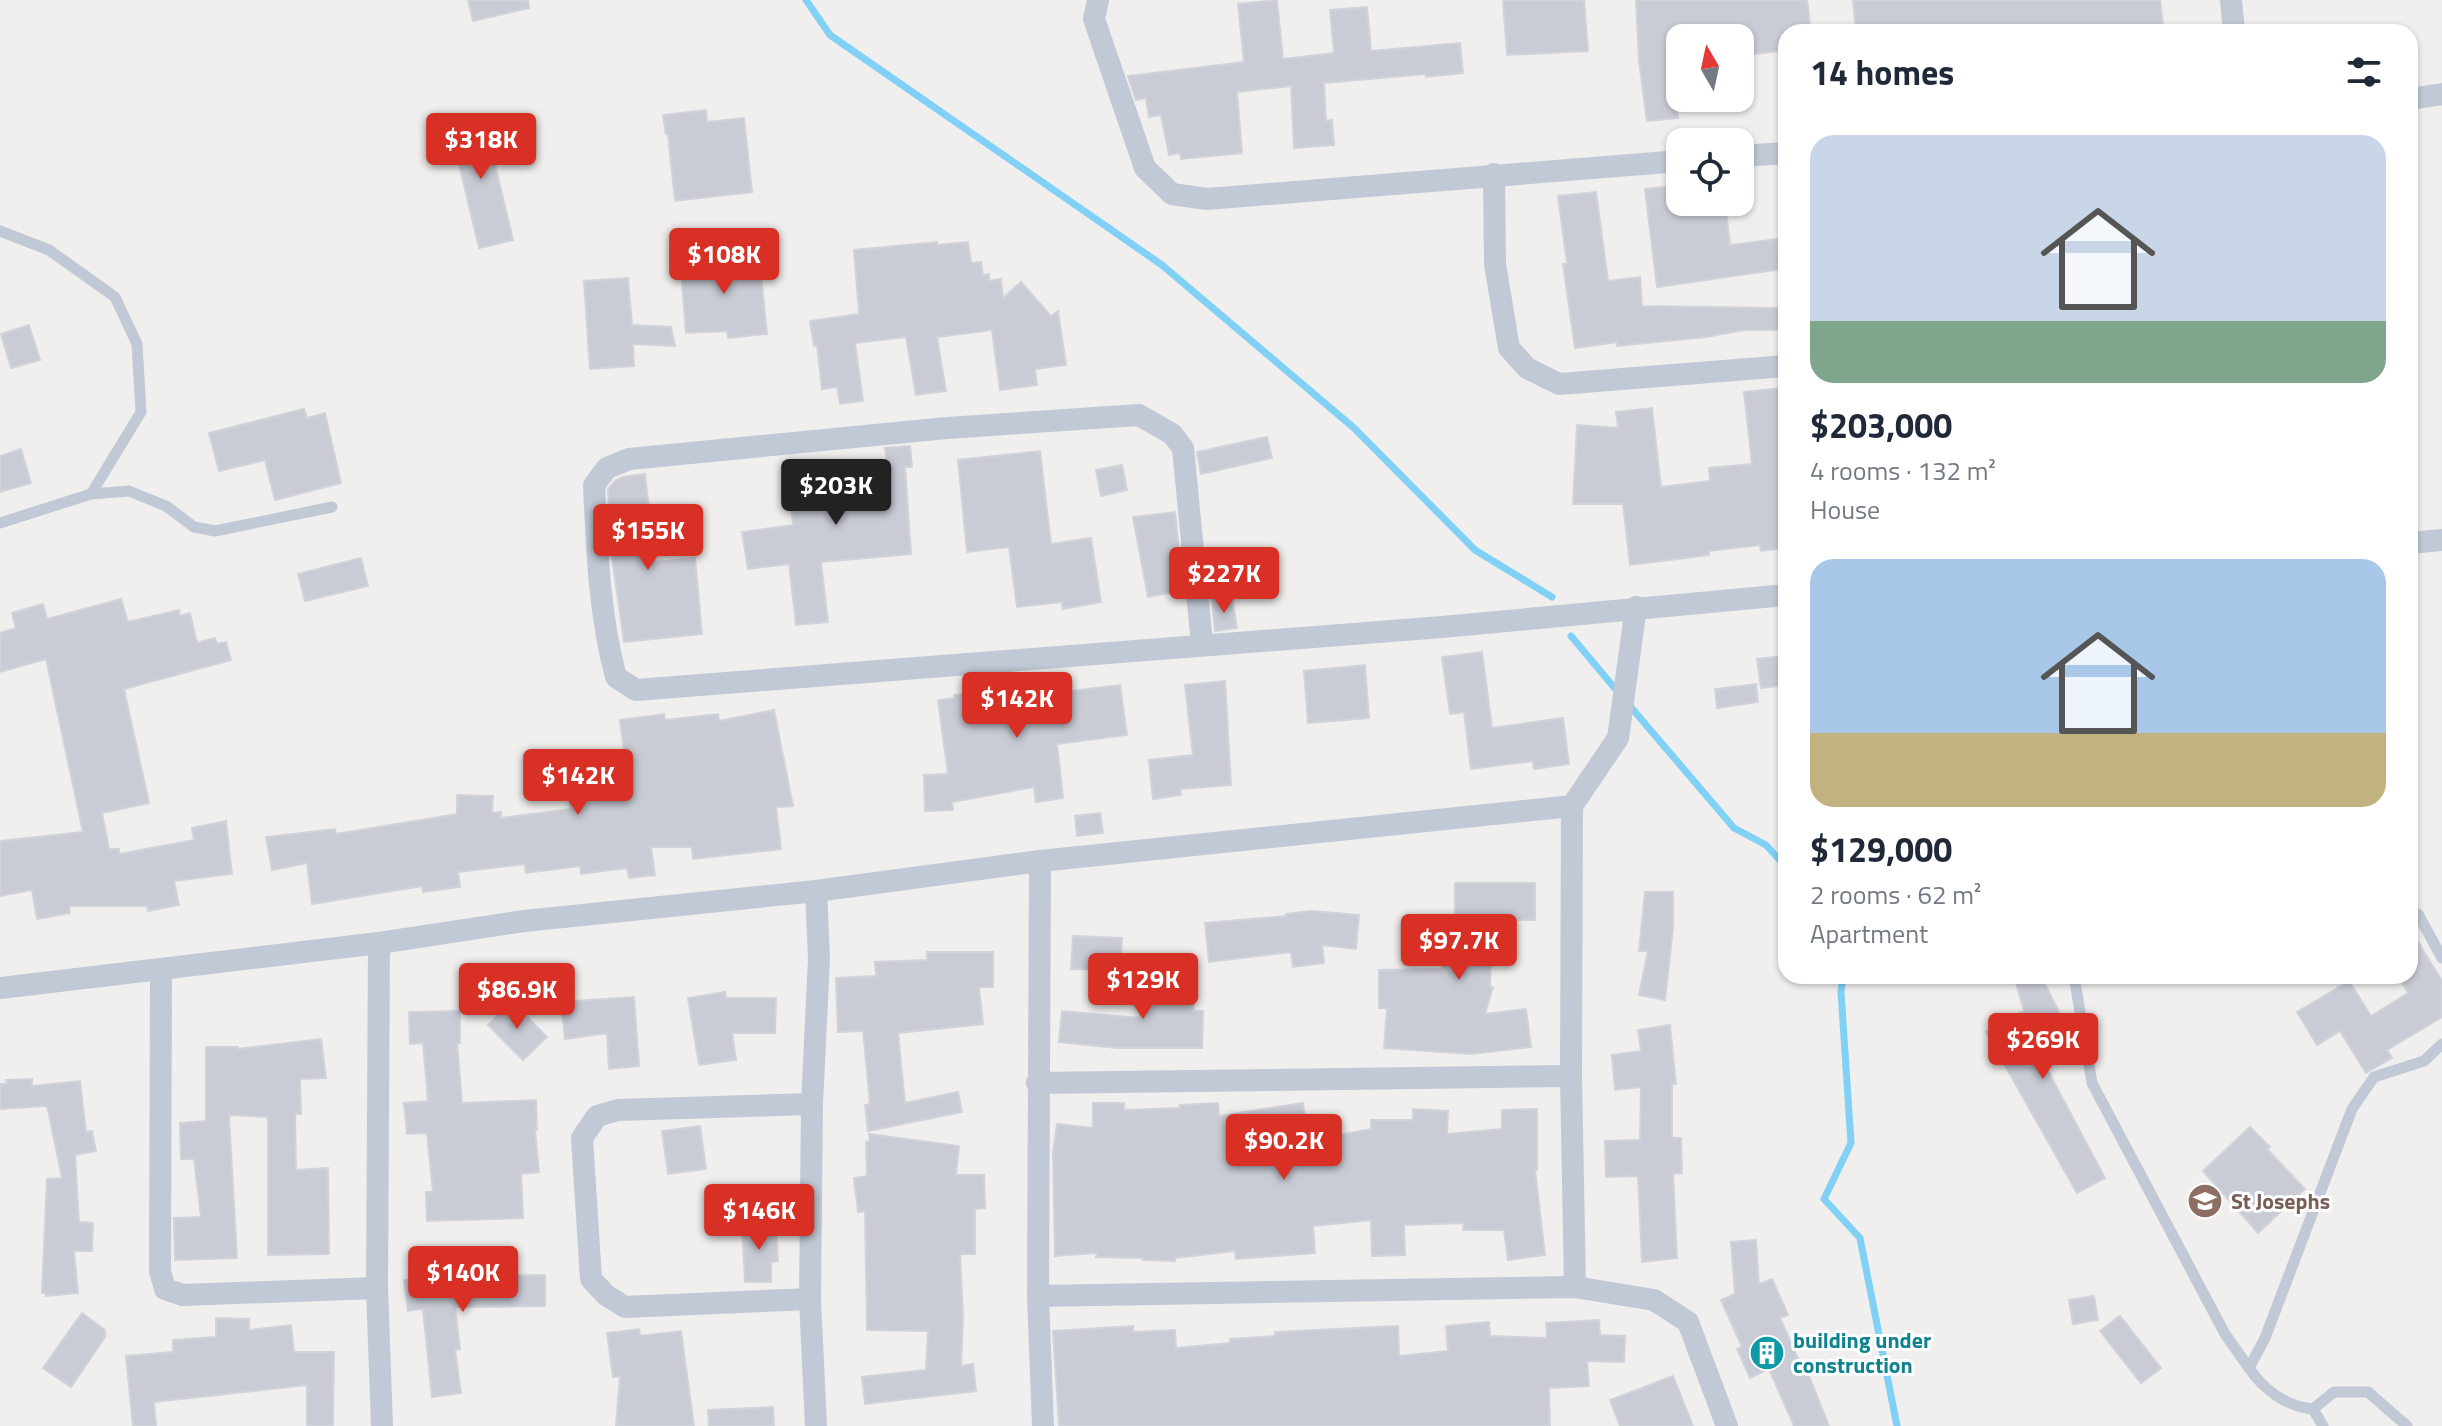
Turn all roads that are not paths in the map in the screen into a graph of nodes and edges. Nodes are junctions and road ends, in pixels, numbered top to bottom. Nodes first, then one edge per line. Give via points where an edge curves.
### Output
1 (1098, 0) edge
2 (2231, 0) edge
3 (2233, 24) edge
4 (2442, 94) edge
5 (2418, 98) edge
6 (1778, 154) edge
7 (1754, 155) edge
8 (1666, 162) edge
9 (1494, 174) junction
10 (0, 231) edge
11 (1778, 367) edge
12 (91, 494) junction
13 (332, 507) dead end
14 (0, 523) edge
15 (2442, 540) edge
16 (2418, 542) edge
17 (1778, 596) edge
18 (1636, 607) junction
19 (1202, 644) junction
20 (1572, 806) junction
21 (1040, 861) junction
22 (816, 891) junction
23 (2418, 914) dead end
24 (379, 943) junction
25 (2442, 958) edge
26 (161, 969) junction
27 (2075, 984) edge
28 (0, 988) edge
29 (2442, 1044) edge
30 (1571, 1076) junction
31 (1037, 1083) junction
32 (812, 1104) junction
33 (1575, 1287) junction
34 (377, 1288) junction
35 (1038, 1296) junction
36 (810, 1299) junction
37 (2249, 1368) junction
38 (2313, 1409) junction
39 (382, 1426) edge
40 (816, 1426) edge
41 (1043, 1426) edge
42 (1727, 1426) edge
43 (2323, 1426) edge
44 (2407, 1426) edge

1 - 9 street via 1094,19 1145,168 1172,194 1207,199
2 - 3 street
4 - 5 street
6 - 7 street
8 - 9 street
9 - 11 street via 1495,264 1509,348 1527,368 1559,384
10 - 12 lane via 49,250 115,297 137,344 141,412
12 - 13 lane via 129,491 166,506 194,527 215,531
12 - 14 lane
15 - 16 street
17 - 18 street
18 - 19 street
18 - 20 street via 1618,738
19 - 19 street via 636,690 616,677 609,651 598,578 594,485 607,468 629,459 1139,415 1172,434 1183,448
20 - 21 street
20 - 30 street
21 - 22 street
21 - 31 street
22 - 24 street via 524,921
22 - 32 street via 819,959
23 - 25 lane
24 - 26 street
24 - 34 street
26 - 28 street
26 - 34 street via 160,1271 165,1289 183,1295
27 - 37 lane via 2092,1083 2225,1334
29 - 37 lane via 2424,1061 2374,1077 2352,1109
30 - 31 street
30 - 33 street
31 - 35 street
32 - 36 street
32 - 36 street via 618,1110 597,1116 582,1138 591,1279 606,1295 625,1307
33 - 35 street
33 - 42 street via 1654,1300 1688,1322
34 - 39 street
35 - 41 street
36 - 40 street
37 - 38 lane via 2263,1387 2299,1408
38 - 43 lane
38 - 44 lane via 2334,1392 2368,1392

